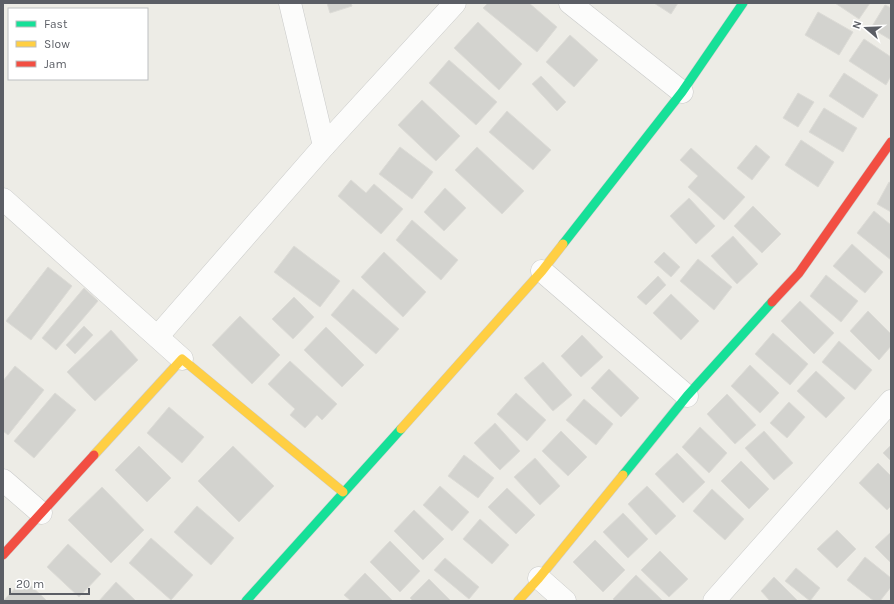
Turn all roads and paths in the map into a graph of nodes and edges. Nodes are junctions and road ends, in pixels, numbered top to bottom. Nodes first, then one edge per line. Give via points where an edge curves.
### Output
1 (290, 3) edge
2 (454, 3) edge
3 (570, 3) edge
4 (743, 3) edge
5 (682, 92) junction
6 (891, 142) edge
7 (324, 146) junction
8 (3, 199) edge
9 (542, 271) junction
10 (158, 336) junction
11 (182, 359) junction
12 (688, 396) junction
13 (891, 401) edge
14 (3, 480) edge
15 (343, 492) junction
16 (41, 513) junction
17 (3, 555) edge
18 (539, 578) junction
19 (246, 601) edge
20 (518, 601) edge
21 (565, 601) edge
22 (714, 601) edge

1 - 7 street
2 - 7 street
3 - 5 street
4 - 5 street
5 - 9 street
6 - 12 street via 799,273
7 - 10 street
8 - 10 street
9 - 12 street
9 - 15 street
10 - 11 street
11 - 15 street
11 - 16 street
12 - 18 street
13 - 22 street
14 - 16 street
15 - 19 street
16 - 17 street
18 - 20 street
18 - 21 street

